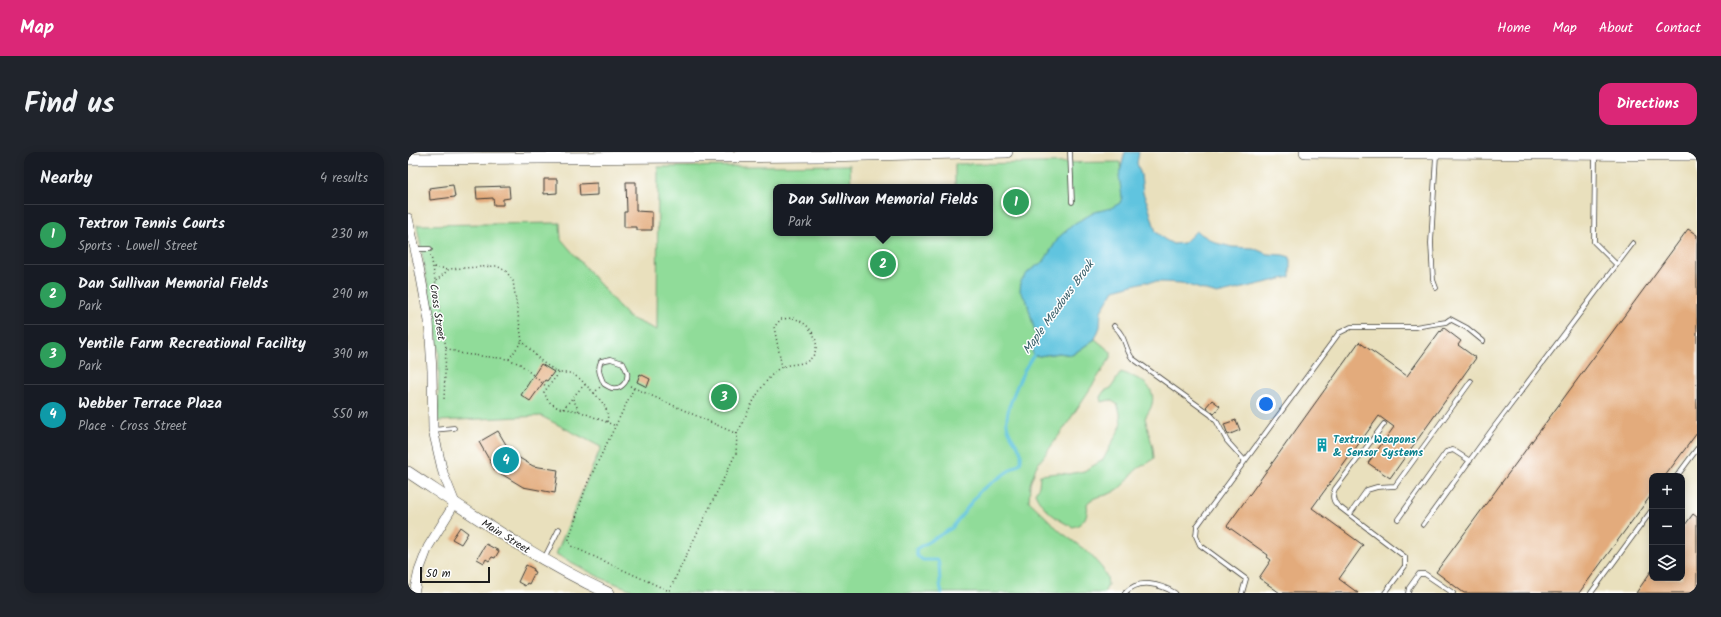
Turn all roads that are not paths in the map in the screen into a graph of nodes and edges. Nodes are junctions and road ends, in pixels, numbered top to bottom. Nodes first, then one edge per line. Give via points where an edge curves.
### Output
1 (965, 152) edge
2 (991, 152) edge
3 (1007, 152) edge
4 (1070, 152) edge
5 (1305, 152) edge
6 (1436, 153) junction
7 (735, 154) edge
8 (1595, 155) junction
9 (1697, 155) edge
10 (408, 159) edge
11 (1072, 202) dead end
12 (408, 218) edge
13 (1632, 243) dead end
14 (416, 249) junction
15 (430, 249) road end
16 (1616, 264) junction
17 (1436, 288) dead end
18 (1114, 326) dead end
19 (1484, 342) dead end
20 (1471, 381) dead end
21 (604, 384) joint
22 (1384, 424) dead end
23 (454, 428) dead end
24 (433, 430) junction
25 (1697, 449) edge
26 (1245, 461) junction
27 (1470, 462) junction
28 (408, 472) edge
29 (1679, 473) edge
30 (455, 503) junction
31 (1350, 514) junction
32 (1649, 514) edge
33 (1398, 519) dead end
34 (1423, 525) dead end
35 (559, 529) dead end
36 (544, 559) junction
37 (414, 593) edge
38 (608, 593) edge
39 (1125, 593) edge
40 (1175, 593) edge
41 (1242, 593) edge
42 (1385, 593) edge
43 (1408, 593) edge
44 (1453, 593) edge
45 (1591, 593) edge

1 - 2 main road
1 - 7 main road
2 - 3 main road
4 - 11 lane
5 - 6 main road
6 - 8 main road
6 - 17 lane via 1431,242 1433,280
7 - 10 main road
8 - 9 main road
8 - 16 lane via 1594,242
12 - 14 street, Cross Street
13 - 16 lane
14 - 15 lane
14 - 24 street, Cross Street via 430,338
16 - 27 lane
18 - 26 lane via 1123,335 1132,358 1211,415 1227,442
19 - 26 lane via 1467,328 1450,319 1446,322 1415,327 1345,329 1337,336
20 - 31 lane via 1395,486 1367,490
21 - 21 lane via 620,388 625,383 628,376 623,363 611,359 601,361 598,368
22 - 31 lane via 1334,491 1336,503
23 - 24 lane
24 - 30 street, Cross Street via 443,473
25 - 29 lane
26 - 41 lane via 1199,524 1196,533 1200,545 1246,580
27 - 33 lane via 1453,450 1446,452
27 - 34 lane
28 - 30 main road, Main Street
30 - 36 main road, Main Street
30 - 37 street via 428,547
31 - 42 lane via 1405,556 1405,566
32 - 45 lane
35 - 36 lane
36 - 38 main road, Main Street
39 - 40 lane via 1136,586 1150,584 1160,585
43 - 44 lane via 1419,574 1425,574

